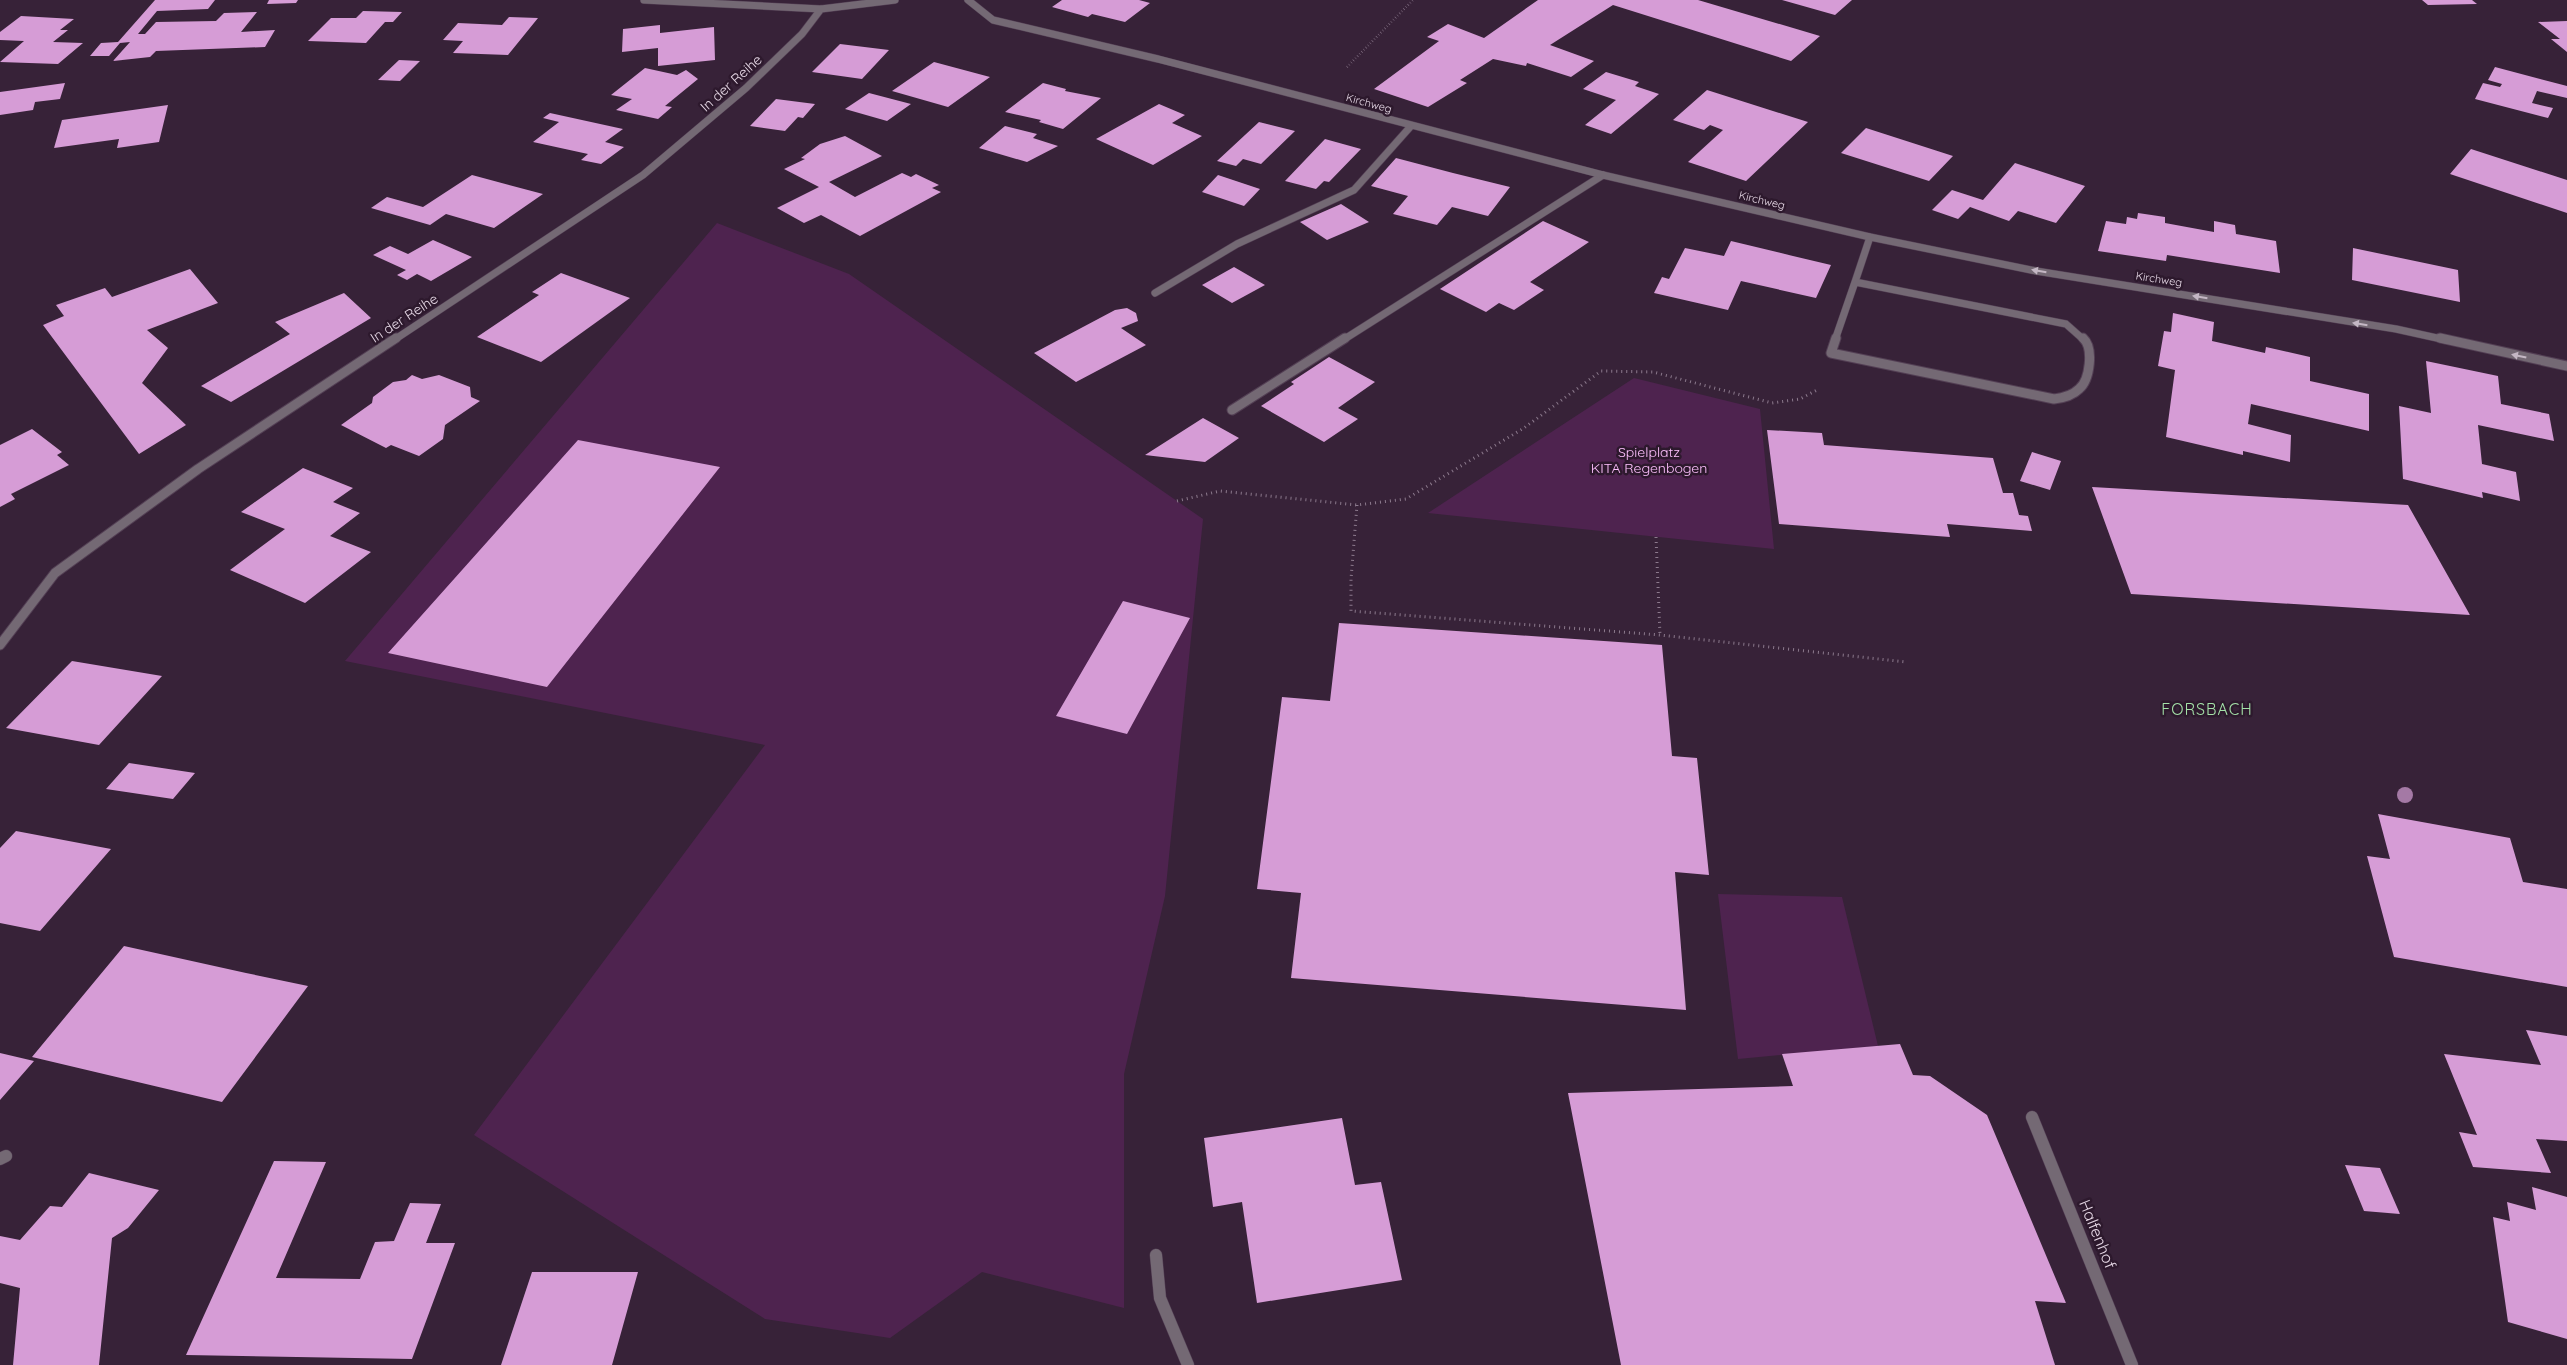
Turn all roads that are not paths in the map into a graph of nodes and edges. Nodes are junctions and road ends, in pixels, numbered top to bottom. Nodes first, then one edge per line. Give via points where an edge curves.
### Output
1 (644, 0) edge
2 (895, 0) edge
3 (968, 0) edge
4 (821, 9) junction
5 (1410, 126) junction
6 (1603, 175) junction
7 (1870, 237) junction
8 (1854, 282) junction
9 (1155, 293) dead end
10 (2567, 366) edge
11 (1232, 410) dead end
12 (0, 645) edge
13 (2032, 1117) dead end
14 (1156, 1255) dead end
15 (1188, 1365) edge
16 (2132, 1365) edge

1 - 4 street
2 - 4 street
3 - 5 street, Kirchweg via 993,20 1158,59
4 - 12 street, In der Reihe via 802,34 746,88 643,175 198,469 55,573
5 - 6 street, Kirchweg
5 - 9 street via 1354,190 1237,244
6 - 7 street, Kirchweg
6 - 11 street
7 - 8 street
10 -> 7 street, Kirchweg via 2396,329 2036,271
8 - 8 street via 2066,324 2087,342 2091,360 2081,388 2067,397 2054,399 1831,353
13 - 16 street, Halfenhof
14 - 15 street via 1160,1298

